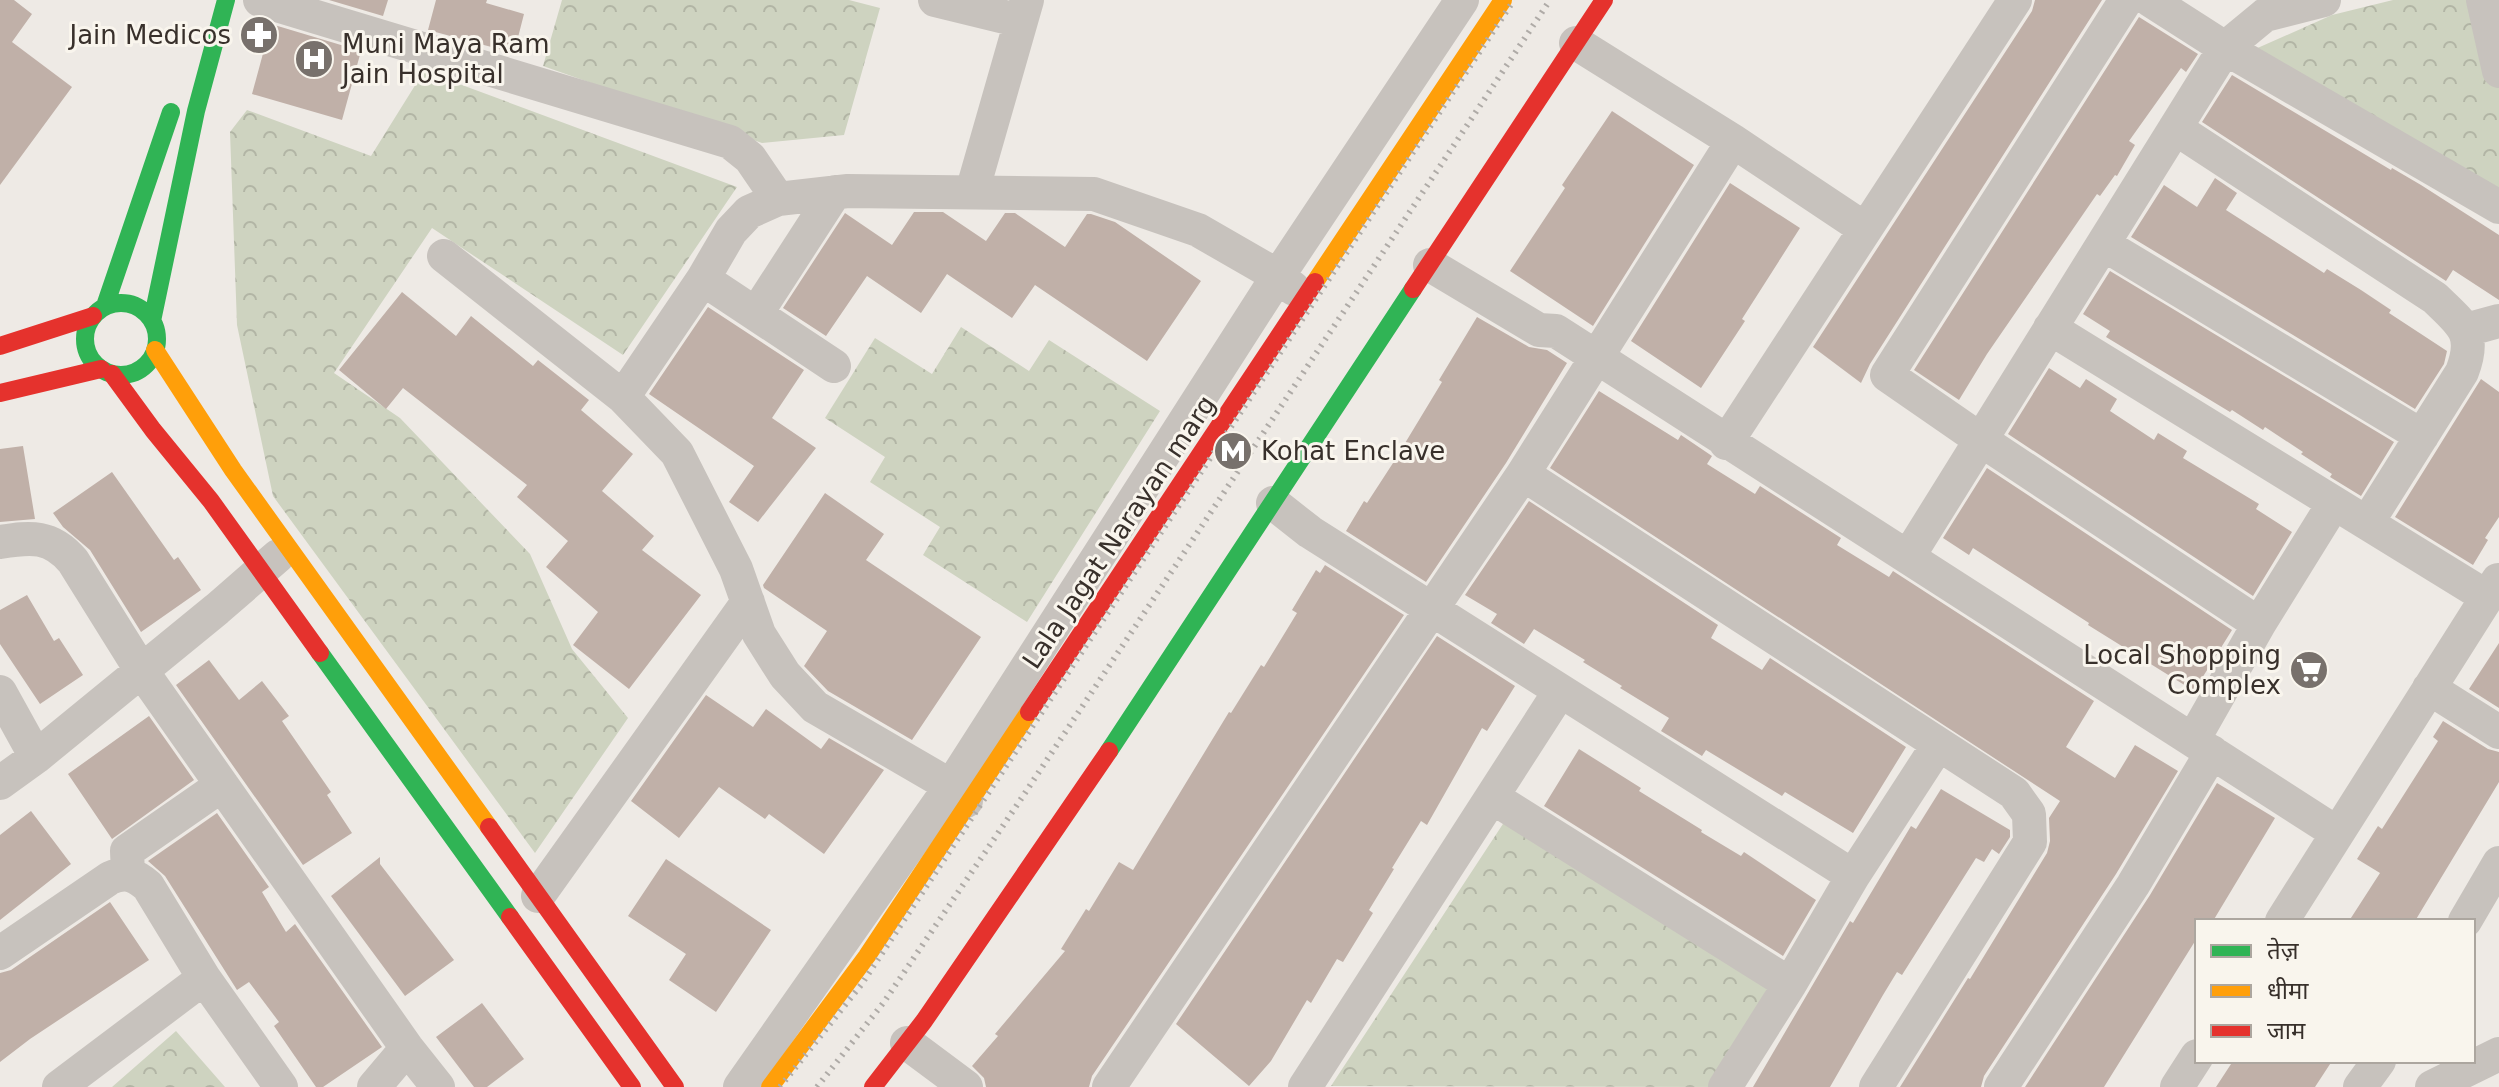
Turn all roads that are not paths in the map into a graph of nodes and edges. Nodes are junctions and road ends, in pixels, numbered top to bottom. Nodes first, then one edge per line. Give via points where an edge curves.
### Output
1 (226, 0) edge
2 (260, 0) edge
3 (935, 0) edge
4 (1462, 0) edge
5 (1503, 0) edge
6 (1604, 0) edge
7 (2015, 0) edge
8 (2126, 0) edge
9 (2150, 0) edge
10 (2483, 0) edge
11 (2307, 2) edge
12 (1024, 11) edge
13 (1576, 43) junction
14 (2225, 48) junction
15 (2499, 71) edge
16 (177, 91) dead end
17 (2175, 128) junction
18 (1733, 141) junction
19 (835, 192) junction
20 (972, 192) junction
21 (778, 199) junction
22 (2499, 207) edge
23 (1865, 229) junction
24 (2103, 244) junction
25 (1437, 255) junction
26 (444, 256) dead end
27 (1278, 276) junction
28 (703, 279) junction
29 (1305, 298) junction
30 (99, 311) junction
31 (756, 314) junction
32 (152, 321) junction
33 (2499, 321) edge
34 (2050, 328) junction
35 (2466, 330) junction
36 (0, 346) edge
37 (155, 350) junction
38 (1595, 356) junction
39 (834, 366) dead end
40 (106, 371) junction
41 (0, 393) edge
42 (623, 397) junction
43 (2422, 436) junction
44 (1981, 440) junction
45 (1726, 443) junction
46 (1523, 474) junction
47 (1273, 503) junction
48 (2334, 503) junction
49 (2367, 523) junction
50 (0, 542) edge
51 (289, 547) junction
52 (1908, 557) junction
53 (260, 570) junction
54 (2493, 588) edge
55 (748, 602) junction
56 (1431, 608) junction
57 (2259, 624) junction
58 (141, 670) junction
59 (2429, 688) junction
60 (1560, 691) junction
61 (0, 692) edge
62 (2499, 732) edge
63 (1938, 745) junction
64 (2203, 746) junction
65 (36, 757) junction
66 (0, 783) edge
67 (222, 785) junction
68 (960, 795) junction
69 (1492, 797) junction
70 (2337, 833) junction
71 (2499, 863) edge
72 (128, 874) junction
73 (1853, 876) junction
74 (538, 896) junction
75 (2283, 919) edge
76 (2466, 919) edge
77 (0, 953) edge
78 (204, 978) junction
79 (1790, 984) junction
80 (907, 1043) junction
81 (407, 1048) junction
82 (2499, 1054) edge
83 (2195, 1059) edge
84 (2378, 1063) edge
85 (2381, 1063) edge
86 (59, 1087) edge
87 (281, 1087) edge
88 (374, 1087) edge
89 (438, 1087) edge
90 (632, 1087) edge
91 (675, 1087) edge
92 (740, 1087) edge
93 (770, 1087) edge
94 (873, 1087) edge
95 (966, 1087) edge
96 (1109, 1087) edge
97 (1305, 1087) edge
98 (1725, 1087) edge
99 (1876, 1087) edge
100 (2001, 1087) edge
101 (2177, 1087) edge
102 (2360, 1087) edge
103 (2394, 1087) edge
104 (2432, 1087) edge

1 - 32 street via 187,151
2 - 21 street via 730,142 750,158
3 - 12 street
4 - 27 street
5 - 29 street, Lala Jagat Narayan marg
6 - 13 street
7 - 23 street
8 - 44 street via 1887,375
9 - 14 street
10 - 15 street
11 - 14 street via 2265,15
12 - 20 street
13 - 18 street
13 - 25 street
14 - 17 street
14 - 22 street
16 - 30 street
17 - 24 street
17 - 35 street via 2435,298
18 - 23 street
18 - 38 street
19 - 20 street
19 - 21 street
19 - 31 street
20 - 27 street via 1094,194 1198,230
21 - 28 street via 749,212 731,231
23 - 45 street
24 - 34 street
24 - 43 street
25 - 38 street via 1549,316 1556,331
25 - 47 street
26 - 42 street
27 - 29 street
27 - 68 street
28 - 31 street
28 - 42 street
29 - 68 street, Lala Jagat Narayan marg
30 - 32 street via 126,303
30 - 36 street
30 - 40 street via 85,339 87,350
31 - 39 street
32 - 37 street
33 - 35 street
34 - 44 street
34 - 48 street
35 - 43 street via 2470,352 2462,372
37 - 40 street via 151,360 133,373
37 - 51 street
38 - 45 street
38 - 46 street
40 - 41 street
40 - 53 street
42 - 55 street via 677,453 711,515
43 - 49 street
44 - 52 street
44 - 57 street
45 - 52 street
46 - 56 street
46 - 63 street
47 - 56 street
47 - 80 street via 1059,827
48 - 49 street
48 - 57 street
49 - 54 street
50 - 58 street via 45,540 64,549
51 - 53 street
51 - 74 street
52 - 64 street
53 - 58 street
53 - 90 street
54 - 59 street
55 - 68 street via 759,634 815,707
55 - 74 street
56 - 60 street
56 - 96 street
57 - 64 street
58 - 65 street
58 - 67 street
59 - 62 street
59 - 70 street
60 - 69 street
60 - 73 street
61 - 65 street
63 - 73 street
63 - 99 street via 2014,793 2029,814 2030,842
64 - 70 street
64 - 100 street via 2133,885
65 - 66 street
67 - 72 street via 127,851
67 - 81 street
68 - 92 street
68 - 93 street, Lala Jagat Narayan marg via 867,956
69 - 79 street
69 - 97 street
70 - 75 street
71 - 76 street
72 - 77 street via 110,878
72 - 78 street via 148,886
73 - 79 street
74 - 91 street
78 - 86 street
78 - 87 street
79 - 98 street
80 - 94 street
80 - 95 street
81 - 88 street
81 - 89 street
82 - 104 street
83 - 101 street
84 - 102 street
85 - 103 street

